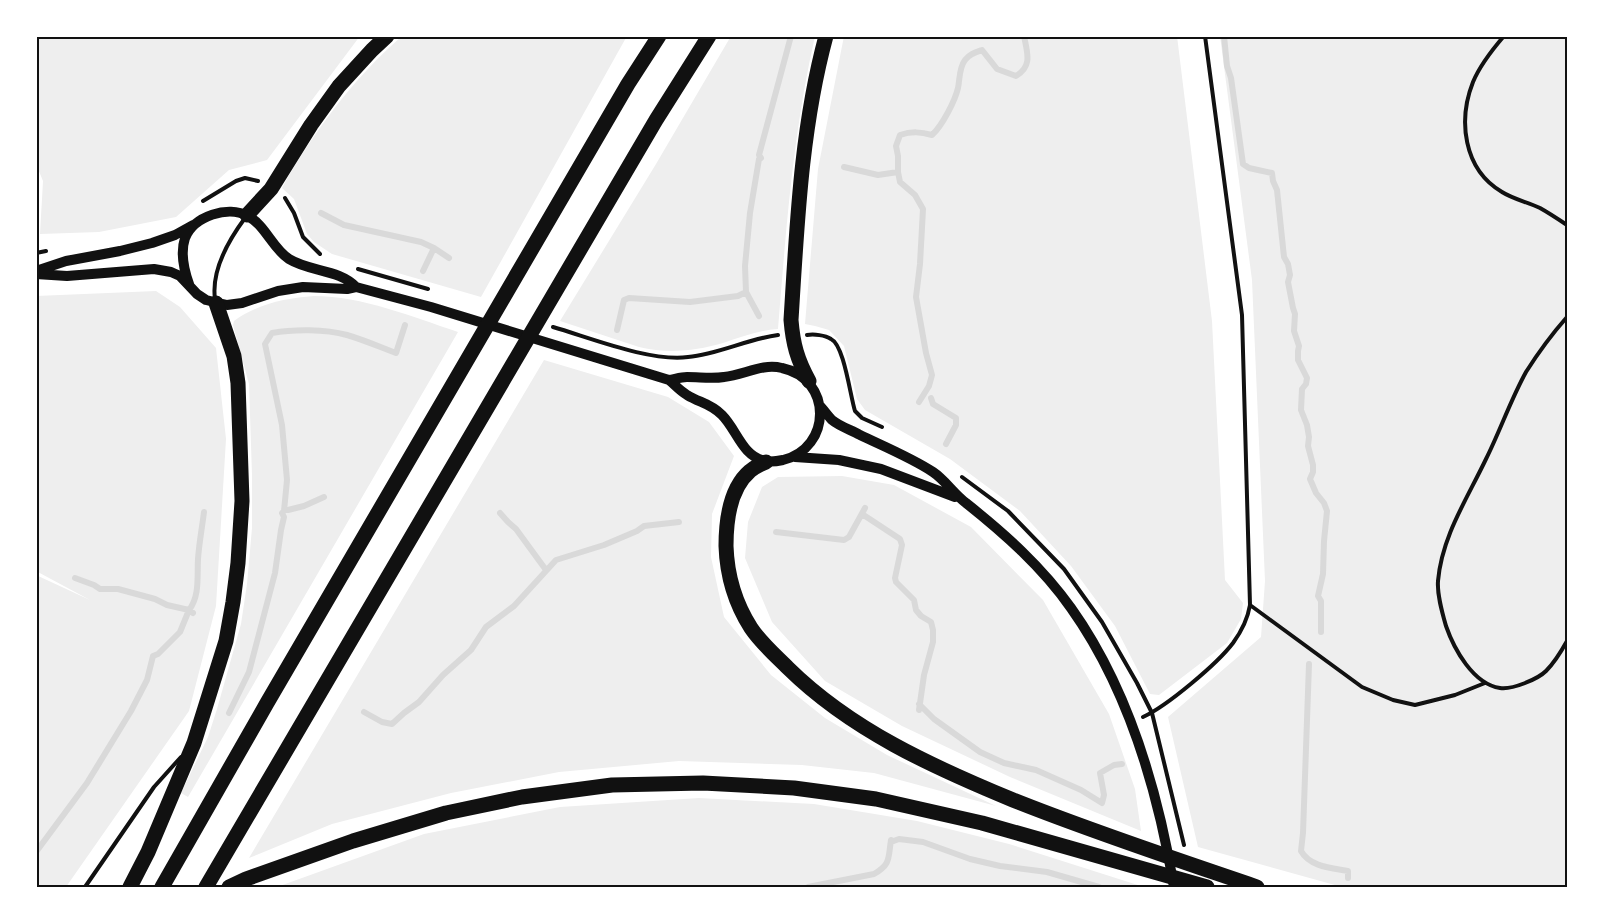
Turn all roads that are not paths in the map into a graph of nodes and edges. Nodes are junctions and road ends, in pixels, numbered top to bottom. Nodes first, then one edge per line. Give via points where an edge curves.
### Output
1 (387, 36) edge
2 (659, 36) edge
3 (709, 36) edge
4 (826, 36) edge
5 (247, 215) junction
6 (201, 221) junction
7 (36, 273) edge
8 (189, 285) junction
9 (356, 287) junction
10 (216, 303) junction
11 (669, 380) junction
12 (809, 381) junction
13 (820, 406) junction
14 (795, 457) junction
15 (766, 462) junction
16 (961, 499) junction
17 (194, 742) junction
18 (85, 887) edge
19 (130, 887) edge
20 (162, 887) edge
21 (206, 887) edge
22 (229, 887) edge
23 (1174, 887) edge
24 (1207, 887) edge
25 (1257, 887) edge

1 - 5 highway via 339,86 271,189
2 - 20 highway
3 - 21 highway
4 - 12 highway via 805,148 791,320 798,362
5 - 6 street via 218,212
5 - 9 street via 289,259 344,277
5 - 10 lane via 223,252 215,279
6 - 7 street via 153,243 66,261
6 - 8 street via 185,238 184,268
7 - 8 street via 67,276 154,269 180,276
8 - 10 street via 197,294
9 - 10 street via 303,287 242,303
9 - 11 street
10 - 17 highway via 234,356 238,383 242,501 238,563 226,641
11 - 12 street via 726,377 774,367
11 - 15 street via 724,417 744,447
12 - 13 street
13 - 14 street via 817,430 808,446
13 - 16 street via 833,421 934,473
14 - 15 street
14 - 16 street via 838,460 880,469
15 - 25 highway via 743,478 733,499 726,543 729,576 739,607 752,628 769,650 817,695 874,733 971,782 1076,825
16 - 23 street via 1022,550 1047,577 1107,665 1132,723 1148,775
17 - 18 lane via 154,787
17 - 19 highway
22 - 24 highway via 353,841 446,813 522,797 612,786 703,783 794,788 876,799 982,823

